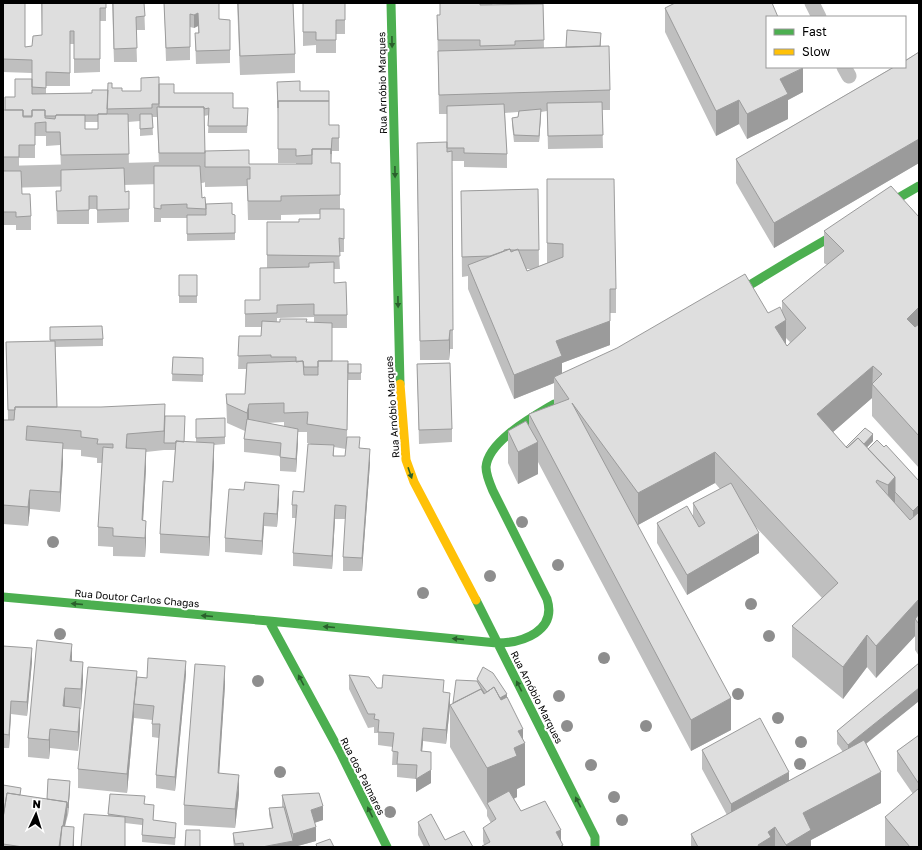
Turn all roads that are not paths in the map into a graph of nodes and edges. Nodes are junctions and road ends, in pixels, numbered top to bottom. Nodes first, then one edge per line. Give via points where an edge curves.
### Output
1 (391, 3) edge
2 (812, 3) edge
3 (818, 16) edge
4 (201, 172) edge
5 (3, 177) edge
6 (919, 186) edge
7 (716, 306) edge
8 (561, 400) edge
9 (3, 597) edge
10 (269, 621) junction
11 (497, 643) junction
12 (387, 847) edge
13 (595, 847) edge

1 -> 11 street, Rua Arnóbio Marques via 400,388 405,454 414,482
2 - 3 lane
4 - 5 street
6 - 7 street
8 - 11 street, Rua Doutor Carlos Chagas via 528,420 498,444 486,466 488,477 541,585 550,610 546,622 532,635 520,641
10 -> 9 street, Rua Doutor Carlos Chagas
11 -> 10 street, Rua Doutor Carlos Chagas
12 -> 10 street, Rua dos Palmares via 340,752
13 -> 11 street, Rua Arnóbio Marques via 595,837

